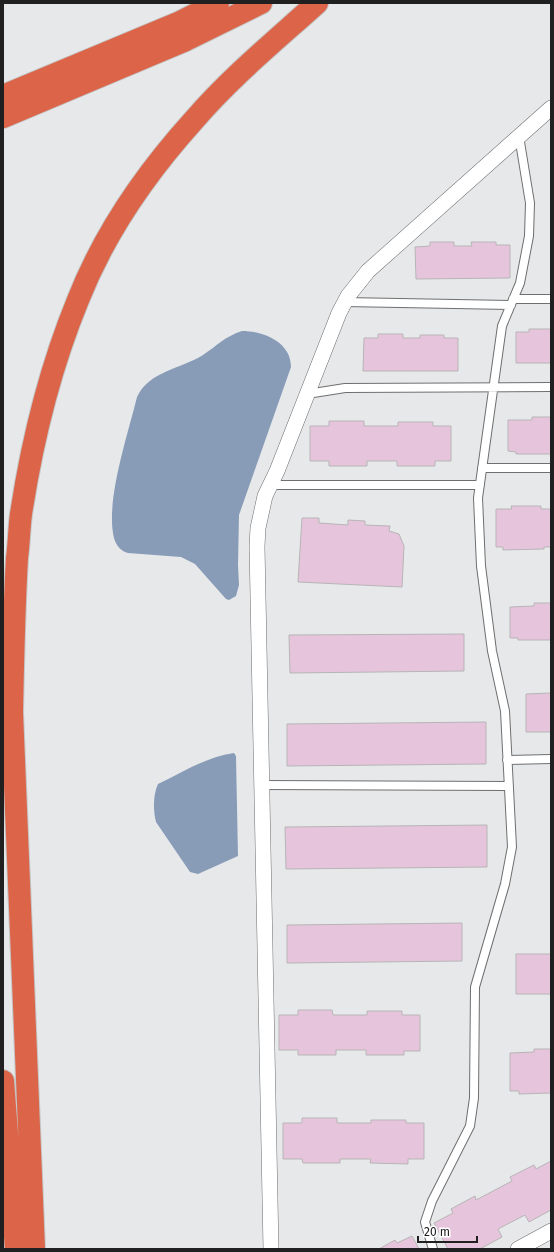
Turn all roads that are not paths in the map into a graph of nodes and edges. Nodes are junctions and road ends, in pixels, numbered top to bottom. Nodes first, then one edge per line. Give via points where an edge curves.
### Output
1 (218, 3) edge
2 (261, 3) edge
3 (317, 3) edge
4 (3, 96) edge
5 (551, 108) edge
6 (3, 117) edge
7 (519, 136) junction
8 (551, 299) edge
9 (344, 302) junction
10 (512, 302) junction
11 (494, 387) junction
12 (551, 387) edge
13 (307, 394) junction
14 (482, 468) junction
15 (551, 468) edge
16 (270, 485) junction
17 (480, 485) junction
18 (551, 758) edge
19 (507, 760) junction
20 (262, 785) junction
21 (509, 786) junction
22 (3, 1082) edge
23 (551, 1231) edge
24 (16, 1249) edge
25 (34, 1249) edge
26 (271, 1249) edge
27 (433, 1249) edge
28 (518, 1249) edge

1 - 4 highway via 136,41
2 - 6 highway via 186,40
3 - 25 highway via 248,65 194,120 146,180 121,218 78,299 61,346 36,435 21,515 13,645 12,712
5 - 7 street
7 - 9 street via 368,271
7 - 10 lane via 531,221 520,283
8 - 10 lane
9 - 10 lane
9 - 13 street
10 - 11 lane via 502,326
11 - 12 lane
11 - 13 lane via 345,388
11 - 14 lane
13 - 16 street
14 - 15 lane
14 - 17 lane
16 - 17 lane
16 - 20 street via 262,510 257,546
17 - 19 lane via 478,505 481,566 492,651 505,711
18 - 19 lane
19 - 21 lane
20 - 21 lane
20 - 26 street
21 - 27 lane via 512,847 505,884 475,987 474,1098 470,1126 432,1201 425,1222
22 - 24 highway
23 - 28 street

